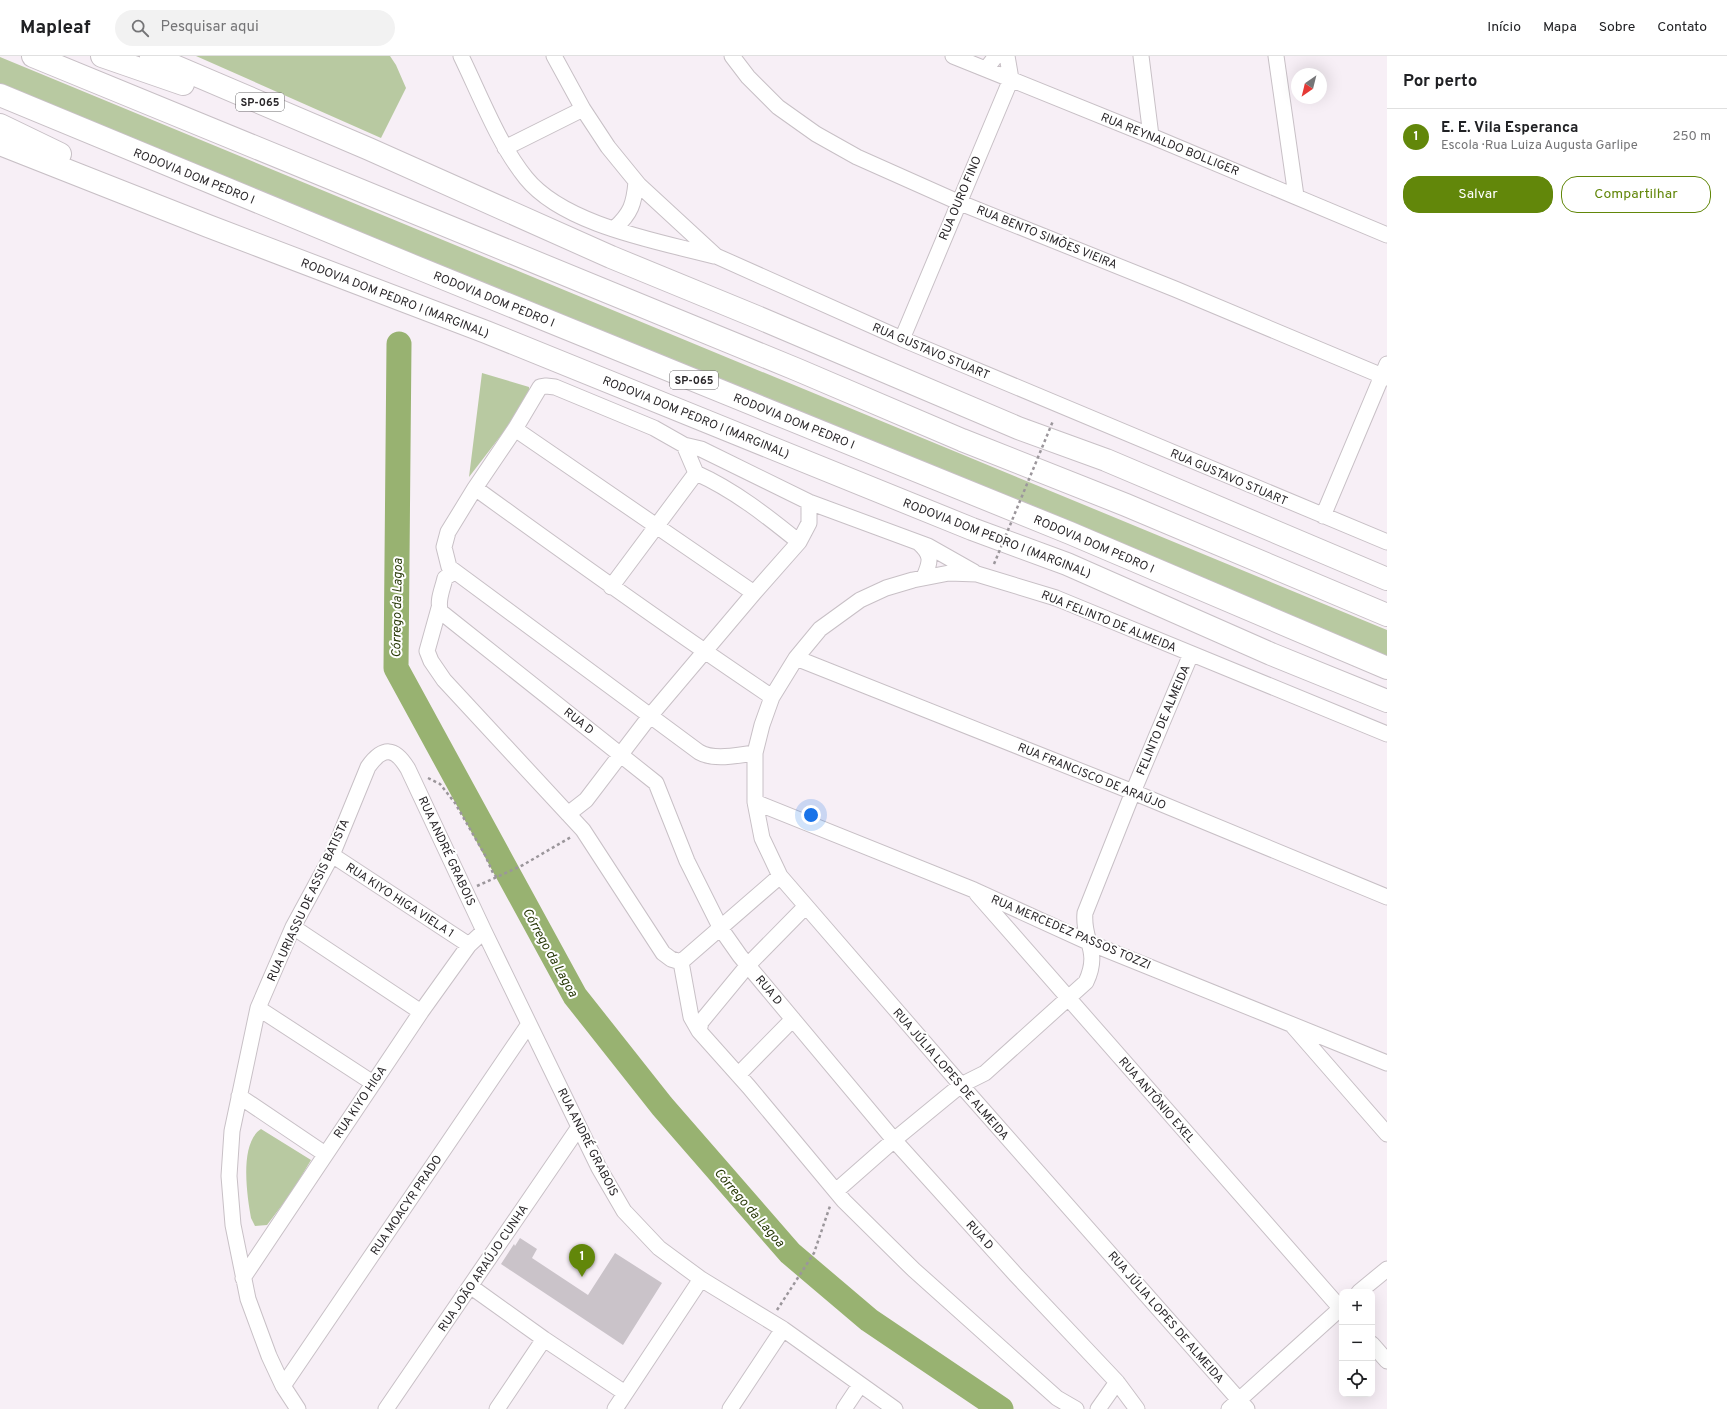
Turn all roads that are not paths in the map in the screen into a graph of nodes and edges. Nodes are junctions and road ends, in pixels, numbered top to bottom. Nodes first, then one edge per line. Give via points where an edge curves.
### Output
1 (33, 56) edge
2 (102, 56) edge
3 (151, 56) edge
4 (461, 56) edge
5 (554, 56) edge
6 (732, 56) edge
7 (953, 56) edge
8 (996, 56) edge
9 (1007, 56) edge
10 (1141, 56) edge
11 (1276, 56) edge
12 (986, 69) junction
13 (1011, 79) junction
14 (0, 95) edge
15 (583, 109) junction
16 (0, 125) edge
17 (1151, 136) junction
18 (0, 144) edge
19 (505, 148) junction
20 (369, 149) junction
21 (636, 182) junction
22 (1296, 196) junction
23 (958, 202) junction
24 (208, 226) junction
25 (615, 228) junction
26 (1386, 235) edge
27 (716, 256) junction
28 (902, 339) junction
29 (1385, 373) edge
30 (515, 430) junction
31 (684, 445) junction
32 (696, 473) junction
33 (475, 488) junction
34 (809, 502) junction
35 (1323, 516) junction
36 (655, 527) junction
37 (799, 542) junction
38 (918, 542) junction
39 (1387, 542) edge
40 (454, 572) junction
41 (977, 574) junction
42 (924, 577) junction
43 (1387, 579) edge
44 (611, 586) junction
45 (754, 593) junction
46 (439, 608) junction
47 (1387, 615) edge
48 (705, 652) junction
49 (1191, 654) junction
50 (796, 658) junction
51 (1387, 668) edge
52 (772, 698) junction
53 (1387, 701) edge
54 (650, 716) junction
55 (1387, 734) edge
56 (755, 753) junction
57 (622, 754) junction
58 (408, 769) joint
59 (1133, 792) junction
60 (755, 802) junction
61 (568, 814) junction
62 (332, 855) junction
63 (780, 876) junction
64 (974, 890) junction
65 (1387, 898) edge
66 (806, 907) junction
67 (293, 927) junction
68 (721, 929) junction
69 (484, 931) junction
70 (1090, 943) junction
71 (469, 945) junction
72 (681, 962) junction
73 (748, 965) junction
74 (1068, 999) junction
75 (258, 1008) junction
76 (421, 1012) junction
77 (793, 1019) junction
78 (1290, 1023) junction
79 (529, 1024) junction
80 (699, 1031) junction
81 (1346, 1046) junction
82 (1387, 1063) edge
83 (1327, 1065) junction
84 (738, 1075) junction
85 (373, 1083) junction
86 (961, 1085) junction
87 (239, 1096) junction
88 (580, 1127) junction
89 (1387, 1134) edge
90 (894, 1140) junction
91 (325, 1154) junction
92 (836, 1191) junction
93 (1387, 1269) edge
94 (243, 1278) junction
95 (701, 1279) junction
96 (470, 1286) junction
97 (1364, 1289) edge
98 (1339, 1305) edge
99 (1339, 1311) edge
100 (783, 1329) junction
101 (544, 1338) junction
102 (1375, 1347) edge
103 (1387, 1361) edge
104 (1117, 1382) junction
105 (860, 1385) junction
106 (283, 1386) junction
107 (625, 1393) junction
108 (1238, 1406) edge
109 (298, 1409) edge
110 (386, 1409) edge
111 (497, 1409) edge
112 (615, 1409) edge
113 (730, 1409) edge
114 (844, 1409) edge
115 (895, 1409) edge
116 (1076, 1409) edge
117 (1098, 1409) edge
118 (1137, 1409) edge

1 - 47 highway via 798,370 962,440 1126,505
2 - 20 highway
3 - 20 highway, SP-065
4 - 19 street
5 - 15 street, RUA GUSTAVO STUART
6 - 23 street, RUA BENTO SIMÕES VIEIRA via 762,93 790,117 816,134 857,157
7 - 12 street, RUA REYNALDO BOLLIGER
8 - 12 street
9 - 13 street
10 - 17 street
11 - 22 street
12 - 13 street, RUA REYNALDO BOLLIGER
13 - 17 street, RUA REYNALDO BOLLIGER
13 - 23 street, RUA OURO FINO
14 - 51 highway, RODOVIA DOM PEDRO I / SP-065 via 1070,533
15 - 19 street
15 - 21 street, RUA GUSTAVO STUART via 608,147
16 - 24 highway
17 - 22 street, RUA REYNALDO BOLLIGER
18 - 24 highway, RODOVIA DOM PEDRO I (MARGINAL) / SP-065
19 - 25 street via 525,178 554,203
20 - 43 highway, SP-065 via 611,257 1018,428 1106,460
21 - 25 street via 632,206 625,219
21 - 27 street, RUA GUSTAVO STUART
22 - 26 street, RUA REYNALDO BOLLIGER
23 - 28 street, RUA OURO FINO
23 - 29 street, RUA BENTO SIMÕES VIEIRA
24 - 53 highway, RODOVIA DOM PEDRO I (MARGINAL) / SP-065 via 486,332 972,529 1066,564 1271,654
25 - 27 street
27 - 28 street, RUA GUSTAVO STUART
28 - 35 street, RUA GUSTAVO STUART
29 - 35 street
30 - 31 street via 540,388 546,386 555,387 654,428
30 - 33 street
30 - 36 street
31 - 32 street
31 - 34 street via 701,449
32 - 36 street
32 - 37 street via 714,481 766,515
33 - 40 street via 448,532 444,547 449,567
33 - 44 street
34 - 37 street via 809,523
34 - 38 street
35 - 39 street, RUA GUSTAVO STUART
36 - 44 street
36 - 45 street
37 - 45 street
38 - 41 street
38 - 42 street via 929,555 930,562
40 - 46 street via 445,578
40 - 54 street
41 - 42 street, RUA FELINTO DE ALMEIDA via 949,572
41 - 49 street, RUA FELINTO DE ALMEIDA via 1056,598
42 - 50 street, RUA FELINTO DE ALMEIDA via 886,588 860,600 820,628
44 - 48 street
45 - 48 street
46 - 57 street, RUA D via 440,612
46 - 61 street via 426,651 431,661 444,680
48 - 52 street
48 - 54 street
49 - 55 street, RUA FELINTO DE ALMEIDA
49 - 59 street, FELINTO DE ALMEIDA
50 - 52 street, RUA FELINTO DE ALMEIDA
50 - 59 street, RUA FRANCISCO DE ARAÚJO
52 - 56 street, RUA JÚLIA LOPES DE ALMEIDA
54 - 56 street via 707,757
54 - 57 street
56 - 60 street, RUA JÚLIA LOPES DE ALMEIDA
57 - 61 street via 586,800
57 - 68 street, RUA D via 656,783 687,861
58 - 62 street, RUA URIASSU DE ASSIS BATISTA via 402,758 393,753 384,752 376,756 368,767
58 - 69 street, RUA ANDRÉ GRABOIS
59 - 65 street, RUA FRANCISCO DE ARAÚJO
59 - 70 street, FELINTO DE ALMEIDA via 1085,913 1085,926
60 - 63 street, RUA JÚLIA LOPES DE ALMEIDA via 762,838
60 - 64 street, RUA MERCEDEZ PASSOS TOZZI
61 - 72 street via 583,830 663,953
62 - 67 street, RUA URIASSU DE ASSIS BATISTA
62 - 71 street, RUA KIYO HIGA VIELA 1
63 - 66 street, RUA JÚLIA LOPES DE ALMEIDA
63 - 68 street
64 - 70 street, RUA MERCEDEZ PASSOS TOZZI
64 - 74 street, RUA ANTÔNIO EXEL
66 - 73 street
66 - 86 street, RUA JÚLIA LOPES DE ALMEIDA
67 - 75 street, RUA URIASSU DE ASSIS BATISTA
67 - 76 street
68 - 72 street
68 - 73 street, RUA D
69 - 71 street, RUA KIYO HIGA
69 - 79 street, RUA ANDRÉ GRABOIS
70 - 74 street, FELINTO DE ALMEIDA via 1093,956 1090,974 1086,982
70 - 78 street, RUA MERCEDEZ PASSOS TOZZI
71 - 76 street, RUA KIYO HIGA
72 - 80 street via 691,1017
73 - 77 street, RUA D
73 - 80 street via 701,1022
74 - 86 street, FELINTO DE ALMEIDA via 985,1073
74 - 98 street, RUA ANTÔNIO EXEL
75 - 85 street
75 - 87 street, RUA URIASSU DE ASSIS BATISTA
76 - 85 street, RUA KIYO HIGA
77 - 84 street
77 - 90 street, RUA D
78 - 81 street, RUA MERCEDEZ PASSOS TOZZI
78 - 83 street
79 - 88 street, RUA ANDRÉ GRABOIS
79 - 106 street, RUA MOACYR PRADO
80 - 84 street
81 - 82 street, RUA MERCEDEZ PASSOS TOZZI
81 - 83 street
83 - 89 street
84 - 92 street
85 - 91 street, RUA KIYO HIGA
86 - 90 street, FELINTO DE ALMEIDA
86 - 108 street, RUA JÚLIA LOPES DE ALMEIDA
87 - 91 street
87 - 94 street, RUA URIASSU DE ASSIS BATISTA via 232,1131 229,1176 233,1225
88 - 95 street, RUA ANDRÉ GRABOIS via 599,1168 624,1211 659,1248
88 - 96 street, RUA JOÃO ARAÚJO CUNHA
90 - 92 street, FELINTO DE ALMEIDA
90 - 104 street, RUA D
91 - 94 street, RUA KIYO HIGA
92 - 116 street via 914,1270 1057,1398
93 - 97 street
94 - 106 street, RUA URIASSU DE ASSIS BATISTA via 257,1325
95 - 100 street, RUA ANDRÉ GRABOIS
95 - 107 street
96 - 101 street
96 - 110 street, RUA JOÃO ARAÚJO CUNHA
99 - 108 street
100 - 105 street, RUA ANDRÉ GRABOIS
100 - 113 street
101 - 107 street
101 - 111 street
102 - 103 street
104 - 117 street
104 - 118 street, RUA D
105 - 114 street
105 - 115 street, RUA ANDRÉ GRABOIS
106 - 109 street, RUA URIASSU DE ASSIS BATISTA
107 - 112 street

